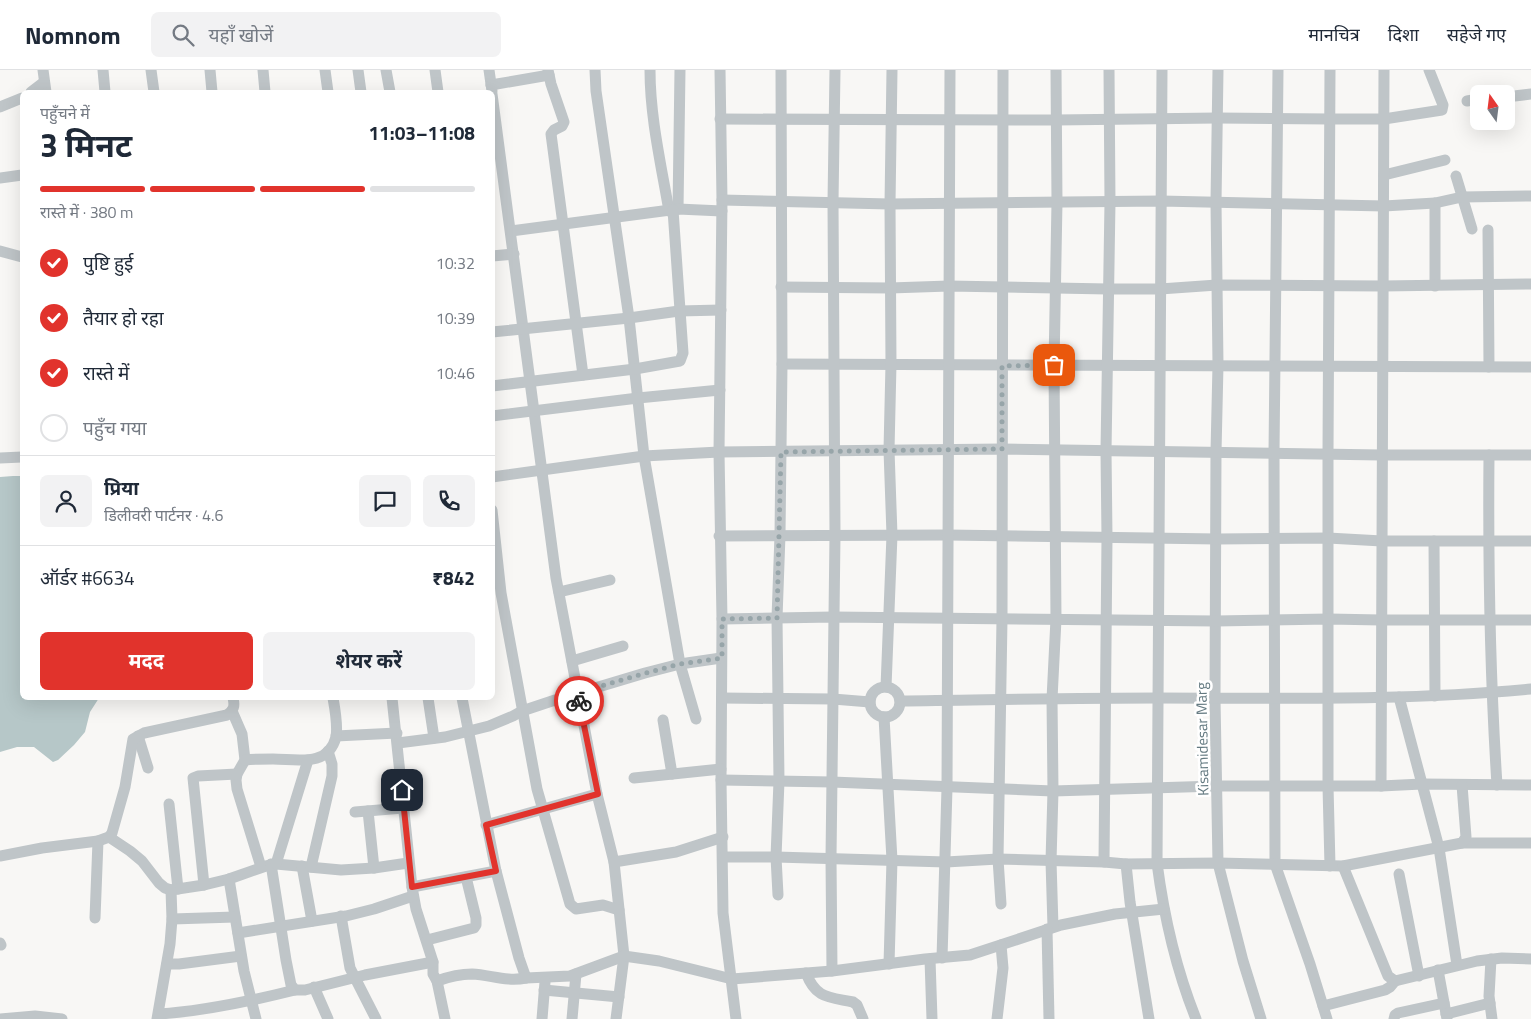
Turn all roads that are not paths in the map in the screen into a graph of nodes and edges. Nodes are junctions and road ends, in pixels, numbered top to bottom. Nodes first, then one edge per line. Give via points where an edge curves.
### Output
1 (43, 70) edge
2 (103, 70) edge
3 (152, 70) edge
4 (210, 70) edge
5 (263, 70) edge
6 (325, 70) edge
7 (358, 70) edge
8 (386, 70) edge
9 (435, 70) edge
10 (489, 70) edge
11 (595, 70) edge
12 (650, 70) edge
13 (680, 70) edge
14 (720, 70) edge
15 (782, 70) edge
16 (834, 70) edge
17 (892, 70) edge
18 (950, 70) edge
19 (1003, 70) edge
20 (1056, 70) edge
21 (1109, 70) edge
22 (1162, 70) edge
23 (1218, 70) edge
24 (1278, 70) edge
25 (1330, 70) edge
26 (1384, 70) edge
27 (1429, 70) edge
28 (549, 73) edge
29 (45, 87) edge
30 (105, 90) edge
31 (154, 90) edge
32 (212, 90) edge
33 (265, 90) edge
34 (328, 90) edge
35 (361, 90) edge
36 (390, 90) edge
37 (438, 90) edge
38 (492, 90) edge
39 (495, 90) edge
40 (1531, 94) edge
41 (1515, 96) edge
42 (20, 99) edge
43 (1470, 100) edge
44 (1467, 101) dead end
45 (0, 107) edge
46 (495, 112) edge
47 (1162, 118) junction
48 (1217, 118) junction
49 (1278, 118) junction
50 (720, 119) junction
51 (1109, 119) junction
52 (1384, 119) junction
53 (781, 120) junction
54 (834, 120) junction
55 (891, 120) junction
56 (950, 120) junction
57 (1003, 120) junction
58 (1056, 120) junction
59 (1330, 120) junction
60 (1445, 160) dead end
61 (20, 175) edge
62 (1384, 175) junction
63 (1456, 176) dead end
64 (0, 178) edge
65 (1531, 196) edge
66 (1462, 197) junction
67 (782, 201) junction
68 (1161, 201) junction
69 (833, 202) junction
70 (1057, 202) junction
71 (1110, 202) junction
72 (1216, 202) junction
73 (949, 203) junction
74 (1003, 203) junction
75 (1435, 203) junction
76 (890, 204) junction
77 (1277, 204) junction
78 (722, 205) junction
79 (1329, 205) junction
80 (1384, 206) junction
81 (673, 210) junction
82 (615, 218) junction
83 (563, 224) junction
84 (1472, 228) dead end
85 (1488, 230) dead end
86 (512, 231) junction
87 (0, 251) edge
88 (514, 254) junction
89 (495, 256) edge
90 (20, 257) edge
91 (1531, 284) edge
92 (1217, 285) junction
93 (1275, 285) junction
94 (1329, 285) junction
95 (1489, 285) junction
96 (948, 286) junction
97 (1382, 286) junction
98 (1435, 286) junction
99 (782, 287) junction
100 (833, 287) junction
101 (1003, 287) junction
102 (890, 288) junction
103 (1055, 288) junction
104 (1108, 289) junction
105 (1160, 289) junction
106 (721, 310) junction
107 (679, 311) junction
108 (630, 318) junction
109 (576, 323) junction
110 (524, 328) junction
111 (495, 332) edge
112 (782, 364) junction
113 (834, 364) junction
114 (891, 364) junction
115 (950, 365) junction
116 (1054, 365) junction
117 (1159, 365) junction
118 (1218, 365) junction
119 (1002, 366) junction
120 (1107, 366) junction
121 (1275, 366) junction
122 (1329, 367) junction
123 (1382, 367) junction
124 (1489, 367) junction
125 (1531, 367) edge
126 (635, 369) junction
127 (583, 375) junction
128 (531, 381) junction
129 (495, 386) edge
130 (720, 390) junction
131 (638, 398) junction
132 (534, 411) junction
133 (495, 416) edge
134 (1002, 449) junction
135 (889, 450) junction
136 (949, 450) junction
137 (1055, 450) junction
138 (834, 451) junction
139 (1106, 451) junction
140 (719, 452) junction
141 (781, 452) junction
142 (1160, 452) junction
143 (1216, 452) junction
144 (1274, 453) junction
145 (1328, 454) junction
146 (1381, 455) junction
147 (1490, 455) junction
148 (1531, 455) edge
149 (644, 456) junction
150 (20, 457) edge
151 (0, 458) edge
152 (542, 470) junction
153 (495, 477) edge
154 (780, 535) junction
155 (835, 535) junction
156 (892, 535) junction
157 (947, 535) junction
158 (719, 536) junction
159 (1002, 536) junction
160 (1054, 536) junction
161 (495, 538) edge
162 (1107, 538) junction
163 (1158, 538) junction
164 (1275, 538) junction
165 (1328, 538) junction
166 (1217, 539) junction
167 (1382, 541) junction
168 (1434, 541) junction
169 (1489, 541) junction
170 (1531, 541) edge
171 (610, 580) dead end
172 (559, 592) junction
173 (833, 617) junction
174 (777, 618) junction
175 (889, 618) junction
176 (947, 618) junction
177 (722, 619) junction
178 (1002, 619) junction
179 (1056, 619) junction
180 (1106, 619) junction
181 (1274, 619) junction
182 (1328, 619) junction
183 (1158, 620) junction
184 (1381, 620) junction
185 (1435, 620) junction
186 (1490, 620) junction
187 (1531, 620) edge
188 (1216, 621) junction
189 (623, 646) dead end
190 (722, 658) junction
191 (572, 661) junction
192 (680, 664) junction
193 (886, 687) junction
194 (1531, 689) edge
195 (577, 693) junction
196 (1492, 693) junction
197 (1435, 696) junction
198 (1399, 697) junction
199 (722, 698) junction
200 (779, 698) junction
201 (1107, 698) junction
202 (1157, 698) junction
203 (1328, 698) junction
204 (1381, 698) junction
205 (833, 699) junction
206 (1052, 699) junction
207 (1215, 699) junction
208 (1274, 699) junction
209 (233, 700) edge
210 (333, 700) edge
211 (392, 700) edge
212 (428, 700) edge
213 (462, 700) edge
214 (1000, 700) junction
215 (948, 701) junction
216 (870, 702) junction
217 (900, 702) junction
218 (232, 711) junction
219 (522, 711) junction
220 (884, 717) junction
221 (696, 718) dead end
222 (662, 720) dead end
223 (469, 731) junction
224 (138, 736) junction
225 (336, 736) junction
226 (397, 738) junction
227 (434, 738) junction
228 (328, 751) junction
229 (245, 760) junction
230 (308, 760) junction
231 (148, 768) dead end
232 (237, 774) junction
233 (672, 774) junction
234 (721, 775) junction
235 (634, 778) dead end
236 (779, 781) junction
237 (832, 782) junction
238 (888, 784) junction
239 (1422, 784) junction
240 (1462, 785) junction
241 (1497, 785) junction
242 (1531, 785) edge
243 (1217, 786) junction
244 (1274, 786) junction
245 (1328, 786) junction
246 (1381, 786) junction
247 (1158, 787) junction
248 (947, 788) junction
249 (998, 788) junction
250 (1104, 790) junction
251 (1053, 791) junction
252 (598, 794) junction
253 (168, 804) dead end
254 (403, 808) junction
255 (542, 810) junction
256 (368, 811) junction
257 (355, 812) dead end
258 (486, 825) junction
259 (723, 837) junction
260 (104, 839) junction
261 (1462, 843) junction
262 (1531, 843) edge
263 (1439, 848) junction
264 (0, 856) edge
265 (723, 857) junction
266 (776, 857) junction
267 (831, 858) junction
268 (998, 859) junction
269 (892, 860) junction
270 (1051, 861) junction
271 (614, 862) junction
272 (946, 862) junction
273 (1104, 862) junction
274 (408, 863) junction
275 (1157, 863) junction
276 (1218, 863) junction
277 (1126, 864) junction
278 (1275, 864) junction
279 (270, 865) junction
280 (1330, 866) junction
281 (1343, 866) junction
282 (307, 867) junction
283 (374, 868) junction
284 (496, 871) junction
285 (1399, 874) dead end
286 (466, 877) junction
287 (229, 879) junction
288 (204, 885) junction
289 (175, 889) junction
290 (412, 892) junction
291 (778, 895) dead end
292 (1001, 904) dead end
293 (1164, 909) junction
294 (619, 910) junction
295 (1132, 912) junction
296 (341, 916) junction
297 (235, 917) junction
298 (95, 918) dead end
299 (172, 919) junction
300 (312, 921) junction
301 (281, 926) junction
302 (1050, 928) junction
303 (238, 933) junction
304 (427, 940) junction
305 (1001, 945) junction
306 (241, 956) junction
307 (624, 956) junction
308 (942, 958) junction
309 (1531, 958) edge
310 (930, 959) junction
311 (1491, 959) junction
312 (433, 962) junction
313 (166, 964) junction
314 (890, 964) junction
315 (1457, 965) junction
316 (1438, 970) junction
317 (832, 971) junction
318 (806, 973) junction
319 (576, 974) junction
320 (1419, 976) junction
321 (354, 978) junction
322 (526, 978) junction
323 (545, 978) junction
324 (732, 979) junction
325 (437, 981) junction
326 (1394, 981) junction
327 (314, 987) junction
328 (295, 990) junction
329 (544, 990) junction
330 (574, 992) junction
331 (620, 997) junction
332 (251, 1000) junction
333 (1490, 1003) junction
334 (1323, 1006) junction
335 (1446, 1012) edge
336 (158, 1016) edge
337 (0, 1019) edge
338 (62, 1019) edge
339 (256, 1019) edge
340 (328, 1019) edge
341 (376, 1019) edge
342 (445, 1019) edge
343 (542, 1019) edge
344 (572, 1019) edge
345 (616, 1019) edge
346 (736, 1019) edge
347 (863, 1019) edge
348 (932, 1019) edge
349 (997, 1019) edge
350 (1049, 1019) edge
351 (1149, 1019) edge
352 (1196, 1019) edge
353 (1261, 1019) edge
354 (1327, 1019) edge
355 (1394, 1019) edge
356 (1492, 1019) edge

1 - 29 street
2 - 30 street
3 - 31 street
4 - 32 street
5 - 33 street
6 - 34 street
7 - 35 street
8 - 36 street
9 - 37 street
10 - 38 street
11 - 82 street
12 - 81 street via 656,134
13 - 81 street
14 - 50 street
15 - 53 street
16 - 54 street
17 - 55 street
18 - 56 street
19 - 57 street
20 - 58 street
21 - 51 street
22 - 47 street
23 - 48 street, Kisamidesar Marg
24 - 49 street
25 - 59 street
26 - 52 street
27 - 52 street via 1442,110
28 - 39 street
28 - 83 street via 564,122 551,134
40 - 41 street
42 - 45 street
43 - 44 street
46 - 86 street
47 - 48 street
47 - 51 street
47 - 68 street
48 - 49 street
48 - 72 street, Kisamidesar Marg
49 - 59 street
49 - 77 street
50 - 53 street
50 - 78 street
51 - 58 street
51 - 71 street
52 - 59 street
52 - 62 street
53 - 54 street
53 - 67 street
54 - 55 street
54 - 69 street
55 - 56 street
55 - 76 street
56 - 57 street
56 - 73 street
57 - 58 street
57 - 74 street
58 - 70 street
59 - 79 street
60 - 62 street
61 - 64 street
62 - 80 street
63 - 66 street
65 - 66 street
66 - 75 street
66 - 84 street
67 - 69 street
67 - 78 street
67 - 99 street
68 - 71 street
68 - 72 street
68 - 105 street
69 - 76 street
69 - 100 street
70 - 71 street
70 - 74 street
70 - 103 street
71 - 104 street
72 - 77 street
72 - 92 street, Kisamidesar Marg
73 - 74 street
73 - 76 street
73 - 96 street
74 - 101 street
75 - 80 street
75 - 98 street
76 - 102 street
77 - 79 street
77 - 93 street
78 - 81 street
78 - 106 street
79 - 80 street
79 - 94 street
80 - 97 street
81 - 82 street
81 - 107 street
82 - 83 street
82 - 108 street
83 - 86 street
83 - 109 street
85 - 95 street
86 - 88 street
87 - 90 street
88 - 89 street
88 - 110 street
91 - 95 street
92 - 93 street
92 - 105 street
92 - 118 street, Kisamidesar Marg
93 - 94 street
93 - 121 street
94 - 97 street
94 - 122 street
95 - 98 street
95 - 124 street
96 - 101 street
96 - 102 street
96 - 115 street
97 - 98 street
97 - 123 street
99 - 100 street
99 - 112 street
100 - 102 street
100 - 113 street
101 - 103 street
101 - 119 street
102 - 114 street
103 - 104 street
103 - 116 street
104 - 105 street
104 - 120 street
105 - 117 street
106 - 107 street
106 - 130 street
107 - 108 street
107 - 126 street via 682,358 676,362
108 - 109 street
108 - 126 street
109 - 110 street
109 - 127 street
110 - 111 street
110 - 128 street
112 - 113 street
112 - 141 street
113 - 114 street
113 - 138 street
114 - 115 street
114 - 135 street
115 - 119 street
115 - 136 street
116 - 119 street
116 - 120 street
116 - 137 street
117 - 118 street
117 - 120 street
117 - 142 street
118 - 121 street
118 - 143 street, Kisamidesar Marg
119 - 134 street
120 - 139 street
121 - 122 street
121 - 144 street
122 - 123 street
122 - 145 street
123 - 124 street
123 - 146 street
124 - 125 street
126 - 127 street
126 - 131 street
127 - 128 street
128 - 129 street
128 - 132 street
130 - 131 street
130 - 140 street
131 - 132 street
131 - 149 street
132 - 133 street
132 - 152 street
134 - 136 street
134 - 137 street
134 - 159 street
135 - 136 street
135 - 138 street
135 - 156 street
136 - 157 street
137 - 139 street
137 - 160 street
138 - 141 street
138 - 155 street
139 - 142 street
139 - 162 street
140 - 141 street
140 - 149 street
140 - 158 street
141 - 154 street
142 - 143 street
142 - 163 street
143 - 144 street
143 - 166 street, Kisamidesar Marg
144 - 145 street
144 - 164 street
145 - 146 street
145 - 165 street
146 - 147 street
146 - 167 street
147 - 148 street
147 - 169 street
149 - 152 street
149 - 192 street
150 - 151 street
152 - 153 street
152 - 172 street
154 - 155 street
154 - 158 street
154 - 174 street
155 - 156 street
155 - 173 street
156 - 157 street
156 - 175 street
157 - 159 street
157 - 176 street
158 - 177 street
159 - 160 street
159 - 178 street
160 - 162 street
160 - 179 street
161 - 219 street via 501,593
162 - 163 street
162 - 180 street
163 - 166 street
163 - 183 street
164 - 165 street
164 - 166 street
164 - 181 street
165 - 167 street
165 - 182 street
166 - 188 street, Kisamidesar Marg
167 - 168 street
167 - 184 street
168 - 169 street
168 - 185 street
169 - 170 street
169 - 186 street
171 - 172 street
172 - 191 street
173 - 174 street
173 - 175 street
173 - 205 street
174 - 177 street
174 - 200 street
175 - 176 street
175 - 193 street
176 - 178 street
176 - 215 street
177 - 190 street
178 - 179 street
178 - 214 street
179 - 180 street
179 - 206 street
180 - 183 street
180 - 201 street
181 - 182 street
181 - 188 street
181 - 208 street
182 - 184 street
182 - 203 street
183 - 188 street
183 - 202 street
184 - 185 street
184 - 204 street
185 - 186 street
185 - 197 street
186 - 187 street
186 - 196 street
188 - 207 street, Kisamidesar Marg
189 - 191 street
190 - 192 street
190 - 199 street
191 - 195 street
192 - 195 street
192 - 221 street
193 - 216 street via 873,692
193 - 217 street via 896,691
194 - 196 street
195 - 219 street
195 - 252 street
196 - 197 street
196 - 241 street
197 - 198 street
198 - 204 street
198 - 239 street
199 - 200 street
199 - 234 street
200 - 205 street
200 - 236 street
201 - 202 street
201 - 206 street
201 - 250 street
202 - 207 street
202 - 247 street
203 - 204 street
203 - 208 street
203 - 245 street
204 - 246 street
205 - 216 street
205 - 237 street
206 - 214 street
206 - 251 street
207 - 208 street
207 - 243 street, Kisamidesar Marg
208 - 244 street
209 - 218 street
210 - 225 street
211 - 226 street
212 - 227 street
213 - 223 street
214 - 215 street
214 - 249 street
215 - 217 street
215 - 248 street
216 - 220 street via 874,712
217 - 220 street via 896,713
218 - 224 street via 221,717
218 - 229 street via 242,734
219 - 223 street
219 - 255 street
220 - 238 street
222 - 233 street
223 - 227 street
223 - 258 street
224 - 231 street
224 - 260 street via 132,742 117,818 112,833
225 - 226 street
225 - 228 street
226 - 227 street
226 - 254 street
228 - 230 street
228 - 282 street via 332,776
229 - 230 street
229 - 232 street
230 - 279 street
232 - 279 street via 237,789
232 - 288 street via 193,778
233 - 234 street
233 - 235 street
234 - 236 street
234 - 259 street
236 - 237 street
236 - 266 street
237 - 238 street
237 - 267 street
238 - 248 street
238 - 269 street
239 - 240 street
239 - 246 street
239 - 263 street
240 - 241 street
240 - 261 street via 1466,837
241 - 242 street
243 - 244 street
243 - 247 street
243 - 276 street, Kisamidesar Marg
244 - 245 street
244 - 278 street
245 - 246 street
245 - 280 street
247 - 250 street
247 - 275 street
248 - 249 street
248 - 272 street
249 - 251 street
249 - 268 street
250 - 251 street
250 - 273 street
251 - 270 street
252 - 255 street
252 - 271 street
253 - 289 street
254 - 256 street
254 - 274 street
255 - 258 street
255 - 294 street via 570,904 576,909 603,905
256 - 257 street
256 - 283 street
258 - 284 street
259 - 265 street
259 - 271 street via 676,852
260 - 264 street
260 - 289 street via 130,851 159,883 165,888
260 - 298 street
261 - 262 street
261 - 263 street
263 - 281 street
263 - 315 street
265 - 266 street
265 - 324 street via 724,924
266 - 267 street
266 - 291 street
267 - 269 street
267 - 317 street
268 - 270 street
268 - 272 street
268 - 292 street
269 - 272 street
269 - 314 street
270 - 273 street
270 - 302 street
271 - 294 street
272 - 308 street
273 - 277 street
274 - 283 street
274 - 290 street
275 - 276 street
275 - 277 street
275 - 293 street
276 - 278 street
276 - 353 street, Kisamidesar Marg
277 - 295 street
278 - 280 street
278 - 334 street
279 - 282 street
279 - 287 street
279 - 301 street
280 - 281 street
281 - 326 street via 1388,976
282 - 283 street
282 - 300 street
284 - 286 street
284 - 322 street
285 - 320 street
286 - 290 street
286 - 304 street via 476,925
287 - 288 street
287 - 297 street
288 - 289 street
289 - 299 street
290 - 296 street via 374,909
290 - 304 street
293 - 295 street
293 - 352 street via 1175,957
294 - 307 street
295 - 302 street
295 - 351 street
296 - 300 street
296 - 321 street
297 - 299 street
297 - 303 street
299 - 313 street
300 - 301 street
301 - 303 street
301 - 328 street via 291,985
302 - 305 street
302 - 350 street
303 - 306 street
304 - 312 street
305 - 308 street via 970,955
305 - 349 street via 1003,968
306 - 313 street
306 - 332 street
307 - 319 street
307 - 324 street
307 - 331 street
308 - 310 street
309 - 311 street
310 - 314 street
310 - 348 street
311 - 315 street
311 - 333 street
312 - 321 street
312 - 325 street
313 - 336 street
314 - 317 street
315 - 316 street
316 - 320 street
316 - 335 street
317 - 318 street
318 - 324 street
318 - 347 street via 812,988 818,993 853,1002
319 - 323 street
319 - 330 street
320 - 326 street
321 - 327 street
321 - 341 street
322 - 323 street
322 - 325 street via 507,980 466,974
323 - 329 street
324 - 346 street
325 - 342 street
326 - 334 street via 1385,990
327 - 328 street
327 - 340 street
328 - 332 street
329 - 330 street
329 - 343 street
330 - 331 street
330 - 344 street
331 - 345 street
332 - 336 street
332 - 339 street
333 - 335 street
333 - 356 street
334 - 354 street
335 - 355 street via 1398,1013
337 - 338 street via 35,1016

